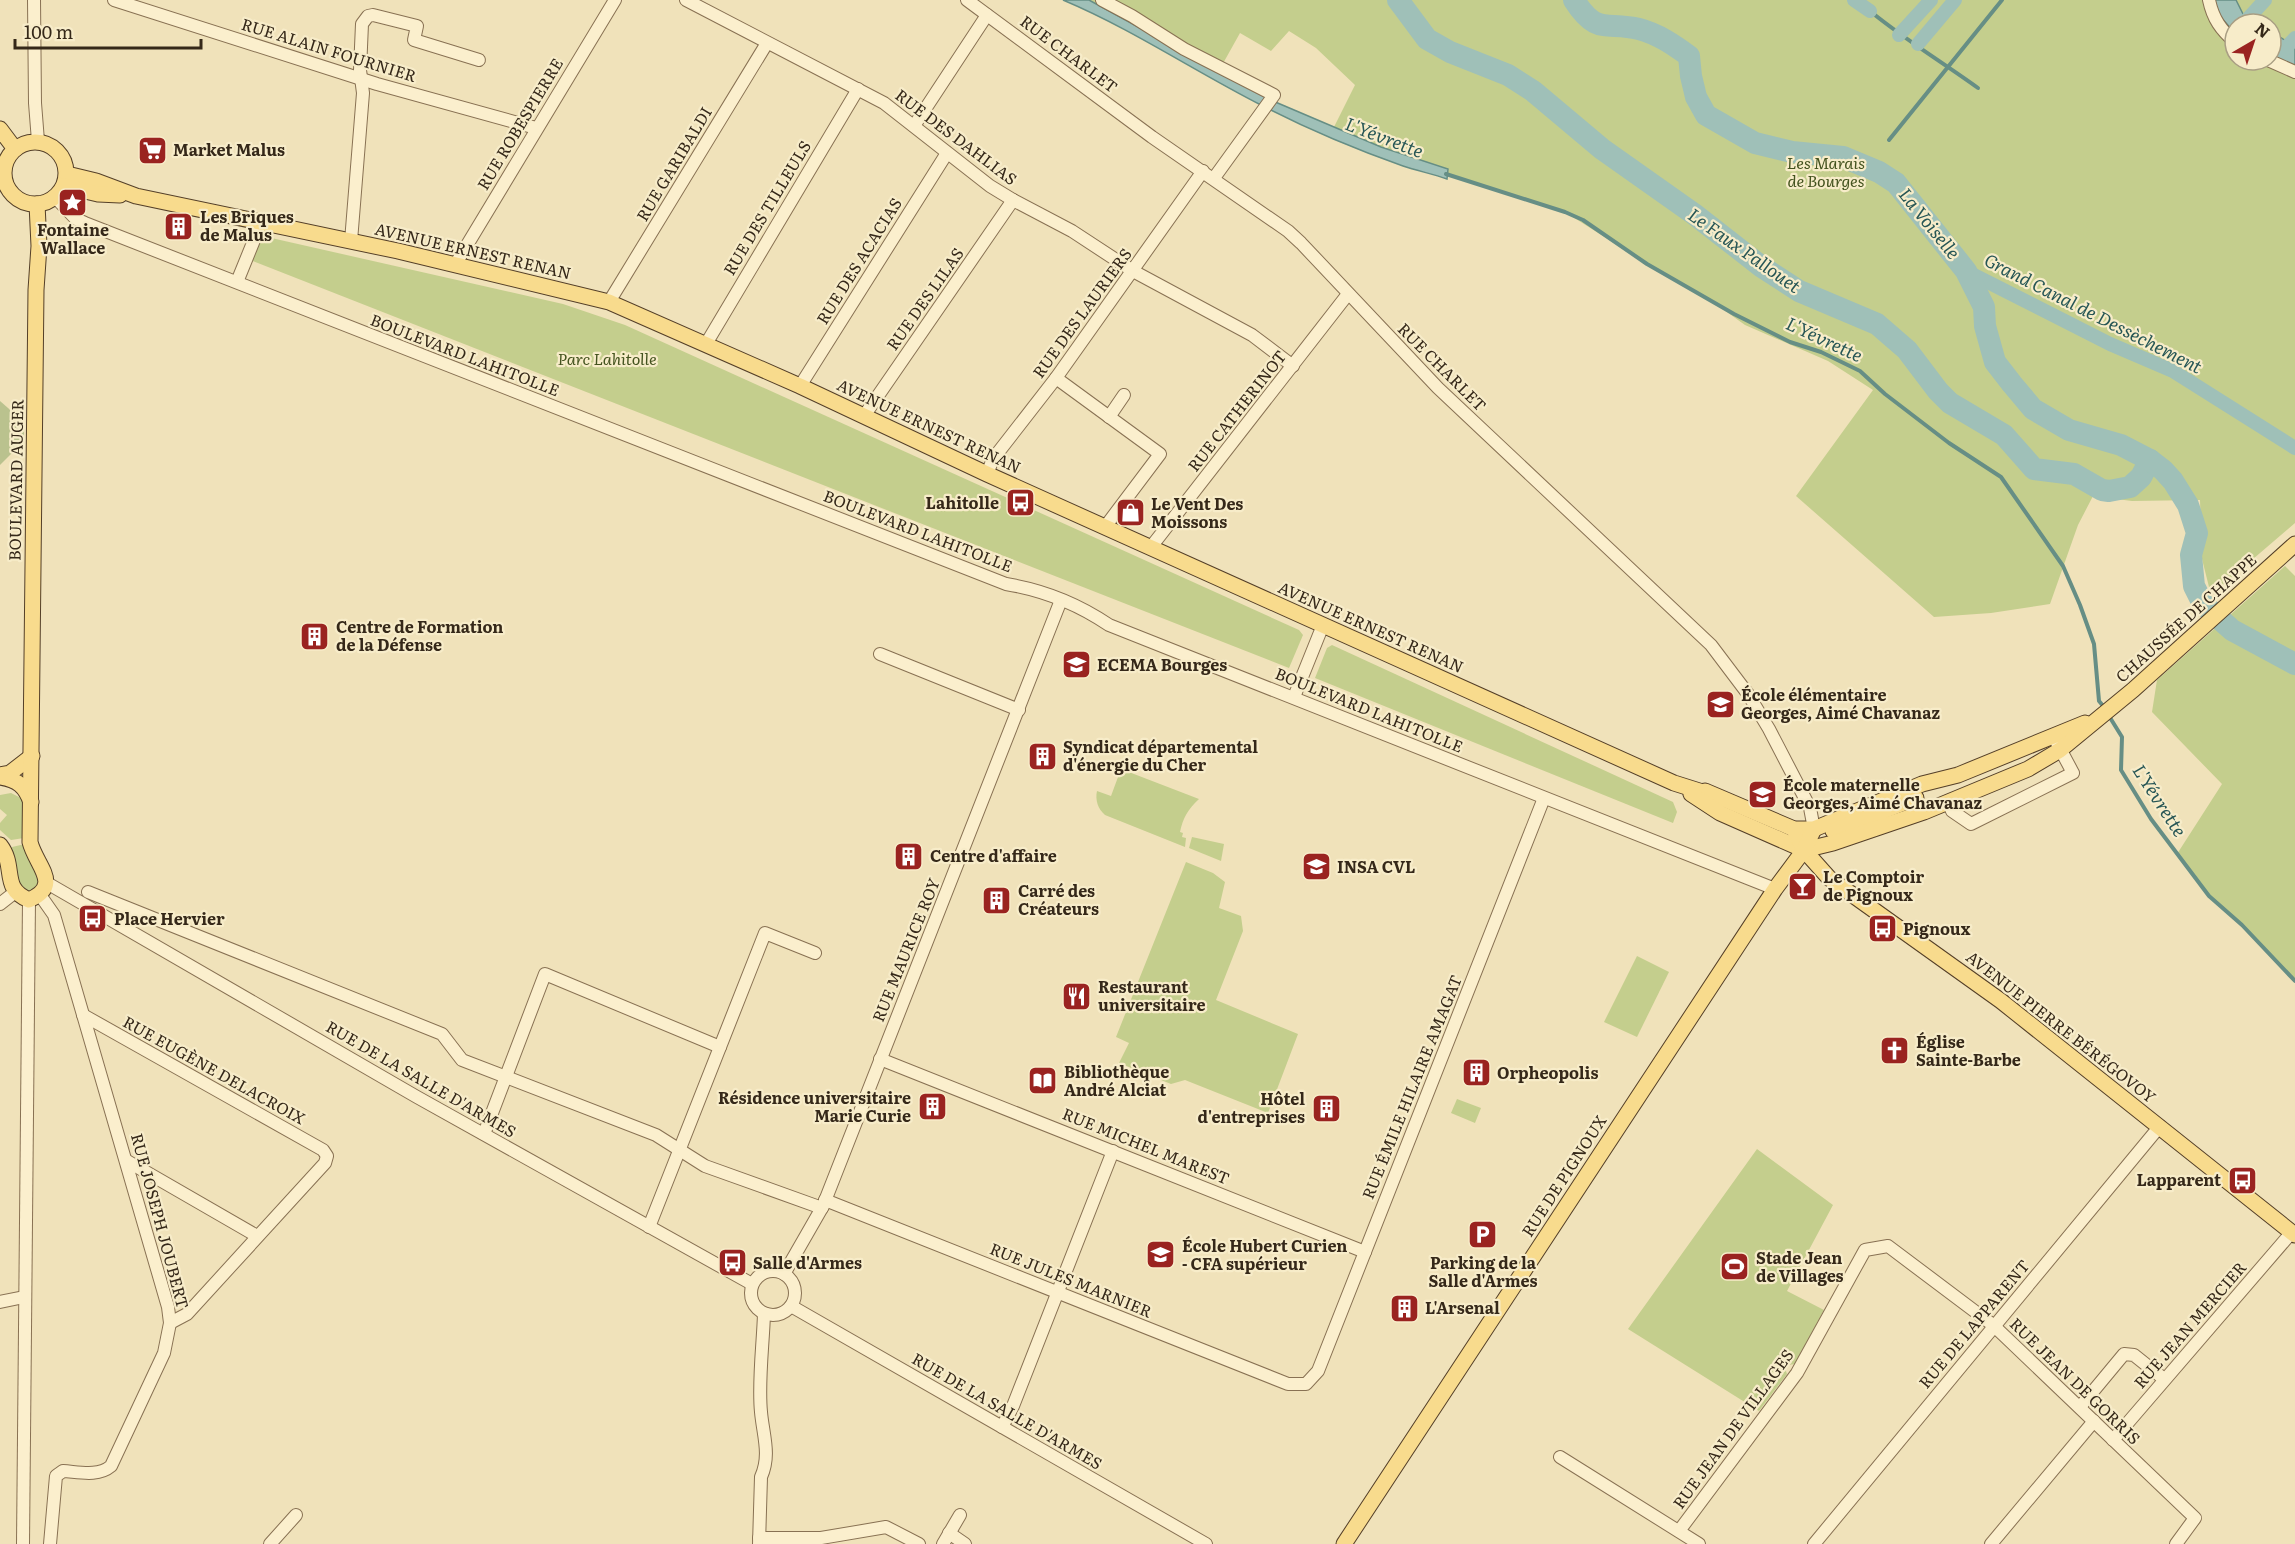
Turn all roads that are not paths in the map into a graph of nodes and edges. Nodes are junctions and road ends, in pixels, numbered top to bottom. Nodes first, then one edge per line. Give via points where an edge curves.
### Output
1 (34, 0) edge
2 (114, 0) edge
3 (615, 0) edge
4 (686, 0) edge
5 (966, 0) edge
6 (1102, 0) edge
7 (2209, 0) edge
8 (987, 15) junction
9 (2223, 32) edge
10 (767, 43) junction
11 (479, 60) dead end
12 (362, 78) junction
13 (858, 89) junction
14 (914, 126) junction
15 (536, 128) junction
16 (0, 129) edge
17 (38, 141) junction
18 (947, 153) junction
19 (5, 161) edge
20 (1203, 171) junction
21 (1214, 178) junction
22 (62, 186) junction
23 (1013, 200) junction
24 (38, 204) junction
25 (261, 223) junction
26 (351, 241) junction
27 (455, 265) junction
28 (1133, 271) junction
29 (237, 282) junction
30 (1348, 294) junction
31 (609, 302) junction
32 (706, 344) junction
33 (1293, 366) junction
34 (1056, 378) junction
35 (800, 386) junction
36 (1124, 395) dead end
37 (864, 416) junction
38 (1109, 417) junction
39 (987, 474) junction
40 (1105, 527) junction
41 (2295, 544) edge
42 (1151, 548) junction
43 (1062, 600) junction
44 (1323, 625) junction
45 (880, 654) dead end
46 (1294, 697) junction
47 (1019, 710) junction
48 (2057, 743) junction
49 (32, 756) junction
50 (1958, 775) junction
51 (0, 776) edge
52 (1674, 783) junction
53 (1544, 798) junction
54 (31, 802) junction
55 (1948, 802) junction
56 (1794, 828) junction
57 (1814, 829) junction
58 (0, 845) edge
59 (1804, 850) junction
60 (1774, 889) junction
61 (88, 892) dead end
62 (36, 897) junction
63 (6, 900) edge
64 (815, 953) dead end
65 (83, 1015) junction
66 (720, 1047) junction
67 (880, 1059) junction
68 (506, 1077) junction
69 (2160, 1126) junction
70 (484, 1134) junction
71 (679, 1150) junction
72 (1113, 1151) junction
73 (127, 1161) junction
74 (823, 1204) junction
75 (649, 1227) junction
76 (2293, 1234) edge
77 (257, 1236) junction
78 (1864, 1250) joint
79 (1365, 1252) junction
80 (783, 1274) junction
81 (753, 1284) junction
82 (1058, 1292) junction
83 (24, 1297) junction
84 (0, 1302) edge
85 (791, 1306) junction
86 (764, 1314) junction
87 (170, 1323) junction
88 (1993, 1325) junction
89 (2164, 1379) junction
90 (1306, 1384) joint
91 (2080, 1407) junction
92 (2094, 1421) junction
93 (1002, 1427) junction
94 (2113, 1440) junction
95 (1560, 1457) dead end
96 (296, 1515) dead end
97 (960, 1515) dead end
98 (1679, 1531) junction
99 (946, 1539) edge
100 (759, 1541) edge
101 (23, 1544) edge
102 (50, 1544) edge
103 (270, 1544) edge
104 (919, 1544) edge
105 (965, 1544) edge
106 (1206, 1544) edge
107 (1344, 1544) edge
108 (1699, 1544) edge
109 (1814, 1544) edge
110 (1990, 1544) edge
111 (2175, 1544) edge

1 - 17 street
2 - 12 street, RUE ALAIN FOURNIER
3 - 15 street, RUE ROBESPIERRE
4 - 10 street, RUE DES DAHLIAS
5 - 8 street, RUE CHARLET
6 - 21 street via 1270,101
7 - 9 street
8 - 14 street
8 - 20 street, RUE CHARLET
10 - 13 street, RUE DES DAHLIAS
10 - 31 street, RUE GARIBALDI
11 - 12 street via 414,40 417,26 373,15 362,24
12 - 15 street, RUE ALAIN FOURNIER
12 - 26 street
13 - 14 street, RUE DES DAHLIAS
13 - 32 street, RUE DES TILLEULS
14 - 18 street, RUE DES DAHLIAS
15 - 27 street, RUE ROBESPIERRE
16 - 19 main road
17 - 19 main road via 28,142
17 - 22 main road via 61,155
18 - 23 street, RUE DES DAHLIAS
18 - 35 street, RUE DES ACACIAS
19 - 24 main road via 5,179 13,194
20 - 21 street, RUE CHARLET
20 - 28 street, RUE DES LAURIERS
21 - 30 street, RUE CHARLET via 1288,231
22 - 24 main road
22 - 25 main road, AVENUE ERNEST RENAN via 98,194 136,196
22 - 29 street, BOULEVARD LAHITOLLE via 76,219
23 - 28 street, RUE DES DAHLIAS via 1072,231
23 - 37 street, RUE DES LILAS
24 - 49 main road, BOULEVARD AUGER
25 - 26 main road, AVENUE ERNEST RENAN
25 - 29 street
26 - 27 main road, AVENUE ERNEST RENAN
27 - 31 main road, AVENUE ERNEST RENAN
28 - 33 street, RUE DES DAHLIAS via 1252,335
28 - 34 street, RUE DES LAURIERS
29 - 43 street, BOULEVARD LAHITOLLE via 1006,584
30 - 33 street, RUE CATHERINOT
30 - 57 street, RUE CHARLET via 1485,434 1711,645 1769,729 1810,808
31 - 32 main road, AVENUE ERNEST RENAN
32 - 35 main road, AVENUE ERNEST RENAN
33 - 42 street, RUE CATHERINOT
34 - 38 street
34 - 39 street, RUE DES LAURIERS via 993,459
35 - 37 main road, AVENUE ERNEST RENAN
36 - 38 street
37 - 39 main road, AVENUE ERNEST RENAN
38 - 40 street via 1160,454
39 - 40 main road, AVENUE ERNEST RENAN
40 - 42 main road, AVENUE ERNEST RENAN
41 - 48 main road, CHAUSSÉE DE CHAPPE via 2118,703
42 - 44 main road, AVENUE ERNEST RENAN
43 - 46 street, BOULEVARD LAHITOLLE via 1109,625
43 - 47 street, RUE MAURICE ROY
44 - 46 street
44 - 52 main road, AVENUE ERNEST RENAN
45 - 47 street
46 - 53 street, BOULEVARD LAHITOLLE
47 - 67 street, RUE MAURICE ROY
48 - 50 main road, CHAUSSÉE DE CHAPPE
48 - 55 main road, CHAUSSÉE DE CHAPPE via 2028,769
48 - 55 street via 2073,773 1971,824 1952,811
49 - 51 main road
49 - 54 main road, BOULEVARD AUGER
50 - 57 main road, CHAUSSÉE DE CHAPPE via 1922,784
50 - 59 main road, CHAUSSÉE DE CHAPPE via 1938,789 1832,832
51 - 54 main road via 26,788
52 - 56 main road, AVENUE ERNEST RENAN via 1684,780
52 - 59 main road, AVENUE ERNEST RENAN via 1720,813
53 - 60 street, BOULEVARD LAHITOLLE
53 - 79 street, RUE ÉMILE HILAIRE AMAGAT
54 - 62 main road, BOULEVARD AUGER via 30,842 33,856 45,874
55 - 59 main road, CHAUSSÉE DE CHAPPE
56 - 57 main road, AVENUE ERNEST RENAN
56 - 59 main road
57 - 59 main road, RUE DE PIGNOUX
58 - 63 main road via 8,866
59 - 60 main road, RUE DE PIGNOUX
59 - 69 main road, AVENUE PIERRE BÉRÉGOVOY via 1829,878 2001,1001
60 - 107 main road, RUE DE PIGNOUX
61 - 68 street, RUE JULES MARNIER via 442,1034 462,1060
62 - 63 main road
62 - 65 street, RUE JOSEPH JOUBERT via 54,915
62 - 70 street, RUE DE LA SALLE D'ARMES via 74,900
62 - 83 street
64 - 66 street via 765,933
65 - 73 street, RUE JOSEPH JOUBERT
65 - 77 street, RUE EUGÈNE DELACROIX via 323,1150 327,1156 325,1163
66 - 68 street via 545,974
66 - 71 street
67 - 72 street, RUE MICHEL MAREST
67 - 74 street, RUE MAURICE ROY
68 - 70 street
68 - 71 street, RUE JULES MARNIER via 656,1135
69 - 76 main road, AVENUE PIERRE BÉRÉGOVOY
69 - 88 street, RUE DE LAPPARENT
70 - 75 street, RUE DE LA SALLE D'ARMES
71 - 74 street, RUE JULES MARNIER via 705,1166
71 - 75 street
72 - 79 street, RUE MICHEL MAREST
72 - 82 street
73 - 77 street
73 - 87 street, RUE JOSEPH JOUBERT
74 - 80 street, RUE MAURICE ROY
74 - 82 street, RUE JULES MARNIER
75 - 81 street, RUE DE LA SALLE D'ARMES
76 - 89 street, RUE JEAN MERCIER
77 - 87 street via 187,1314
78 - 88 street, RUE JEAN DE GORRIS via 1888,1246
78 - 98 street, RUE JEAN DE VILLAGES via 1797,1373
79 - 90 street, RUE ÉMILE HILAIRE AMAGAT via 1318,1371
80 - 81 street via 766,1272
80 - 85 street via 792,1282 795,1295
81 - 86 street via 752,1302
82 - 90 street, RUE JULES MARNIER via 1288,1384
82 - 93 street
83 - 84 street
83 - 101 street
85 - 86 street via 774,1316
85 - 93 street, RUE DE LA SALLE D'ARMES
86 - 100 street via 761,1413 765,1467 761,1477
87 - 102 street, RUE JOSEPH JOUBERT via 164,1353 111,1466 98,1473 63,1471 56,1476
88 - 91 street, RUE JEAN DE GORRIS
88 - 109 street, RUE DE LAPPARENT
89 - 91 street via 2134,1355 2124,1354
89 - 94 street, RUE JEAN MERCIER
91 - 92 street, RUE JEAN DE GORRIS
92 - 94 street, RUE JEAN DE GORRIS
92 - 110 street
93 - 106 street, RUE DE LA SALLE D'ARMES
94 - 111 street, RUE JEAN DE GORRIS via 2195,1518
95 - 98 street
96 - 103 street
97 - 99 street
98 - 108 street
99 - 105 street
100 - 104 street via 821,1538 886,1527

